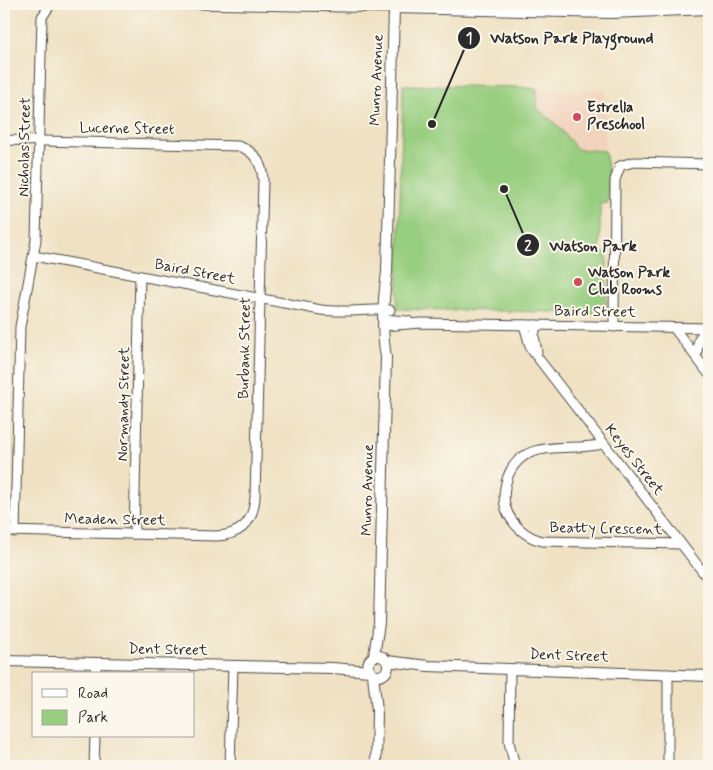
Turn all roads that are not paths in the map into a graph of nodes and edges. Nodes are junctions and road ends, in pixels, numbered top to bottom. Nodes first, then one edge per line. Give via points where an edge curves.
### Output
1 (51, 4) edge
2 (195, 4) edge
3 (253, 5) edge
4 (444, 7) edge
5 (394, 8) junction
6 (709, 9) edge
7 (4, 140) edge
8 (38, 141) junction
9 (249, 151) joint
10 (709, 164) edge
11 (34, 256) junction
12 (140, 276) junction
13 (260, 298) junction
14 (387, 318) junction
15 (524, 325) junction
16 (536, 325) junction
17 (614, 327) junction
18 (674, 328) junction
19 (708, 328) edge
20 (538, 357) junction
21 (696, 357) junction
22 (709, 374) edge
23 (604, 444) junction
24 (4, 531) edge
25 (15, 532) junction
26 (134, 534) junction
27 (225, 536) joint
28 (681, 544) junction
29 (709, 580) edge
30 (4, 661) edge
31 (233, 666) junction
32 (378, 666) junction
33 (96, 669) edge
34 (510, 669) junction
35 (668, 674) junction
36 (709, 676) edge
37 (95, 738) edge
38 (94, 766) edge
39 (230, 766) edge
40 (376, 766) edge
41 (514, 766) edge
42 (668, 766) edge

1 - 8 street, Nicholas Street via 42,17
2 - 3 street
3 - 5 street
4 - 5 street
4 - 6 street via 620,13
5 - 14 street, Munro Avenue
7 - 8 street, Lucerne Street
8 - 9 street, Lucerne Street via 230,145
8 - 11 street, Nicholas Street
9 - 13 street, Burbank Street via 262,172
10 - 17 street via 633,162 620,166 615,180
11 - 12 street, Baird Street
11 - 25 street, Nicholas Street via 20,327
12 - 13 street, Baird Street
12 - 26 street, Normandy Street
13 - 14 street, Baird Street
13 - 27 street, Burbank Street via 253,514 237,532
14 - 15 street, Baird Street via 421,323
14 - 32 street, Munro Avenue via 383,342 386,357
15 - 16 street, Baird Street
15 - 20 street, Keyes Street via 531,349
16 - 17 street, Baird Street
16 - 20 street via 534,342
17 - 18 street, Baird Street
18 - 19 street, Baird Street
18 - 21 street
19 - 21 street via 699,339
20 - 23 street, Keyes Street
21 - 22 street
23 - 28 street, Keyes Street
23 - 28 street, Beatty Crescent via 542,448 522,458 511,470 505,484 504,503 512,521 529,536 542,541
24 - 25 street, Meaden Street
25 - 26 street, Meaden Street
26 - 27 street, Meaden Street
28 - 29 street, Keyes Street
30 - 33 street, Dent Street
31 - 32 street, Dent Street
31 - 33 street, Dent Street
31 - 39 street
32 - 34 street, Dent Street
32 - 40 street, Munro Avenue
34 - 35 street, Dent Street
34 - 41 street via 509,732
35 - 36 street, Dent Street
35 - 42 street
37 - 38 street

